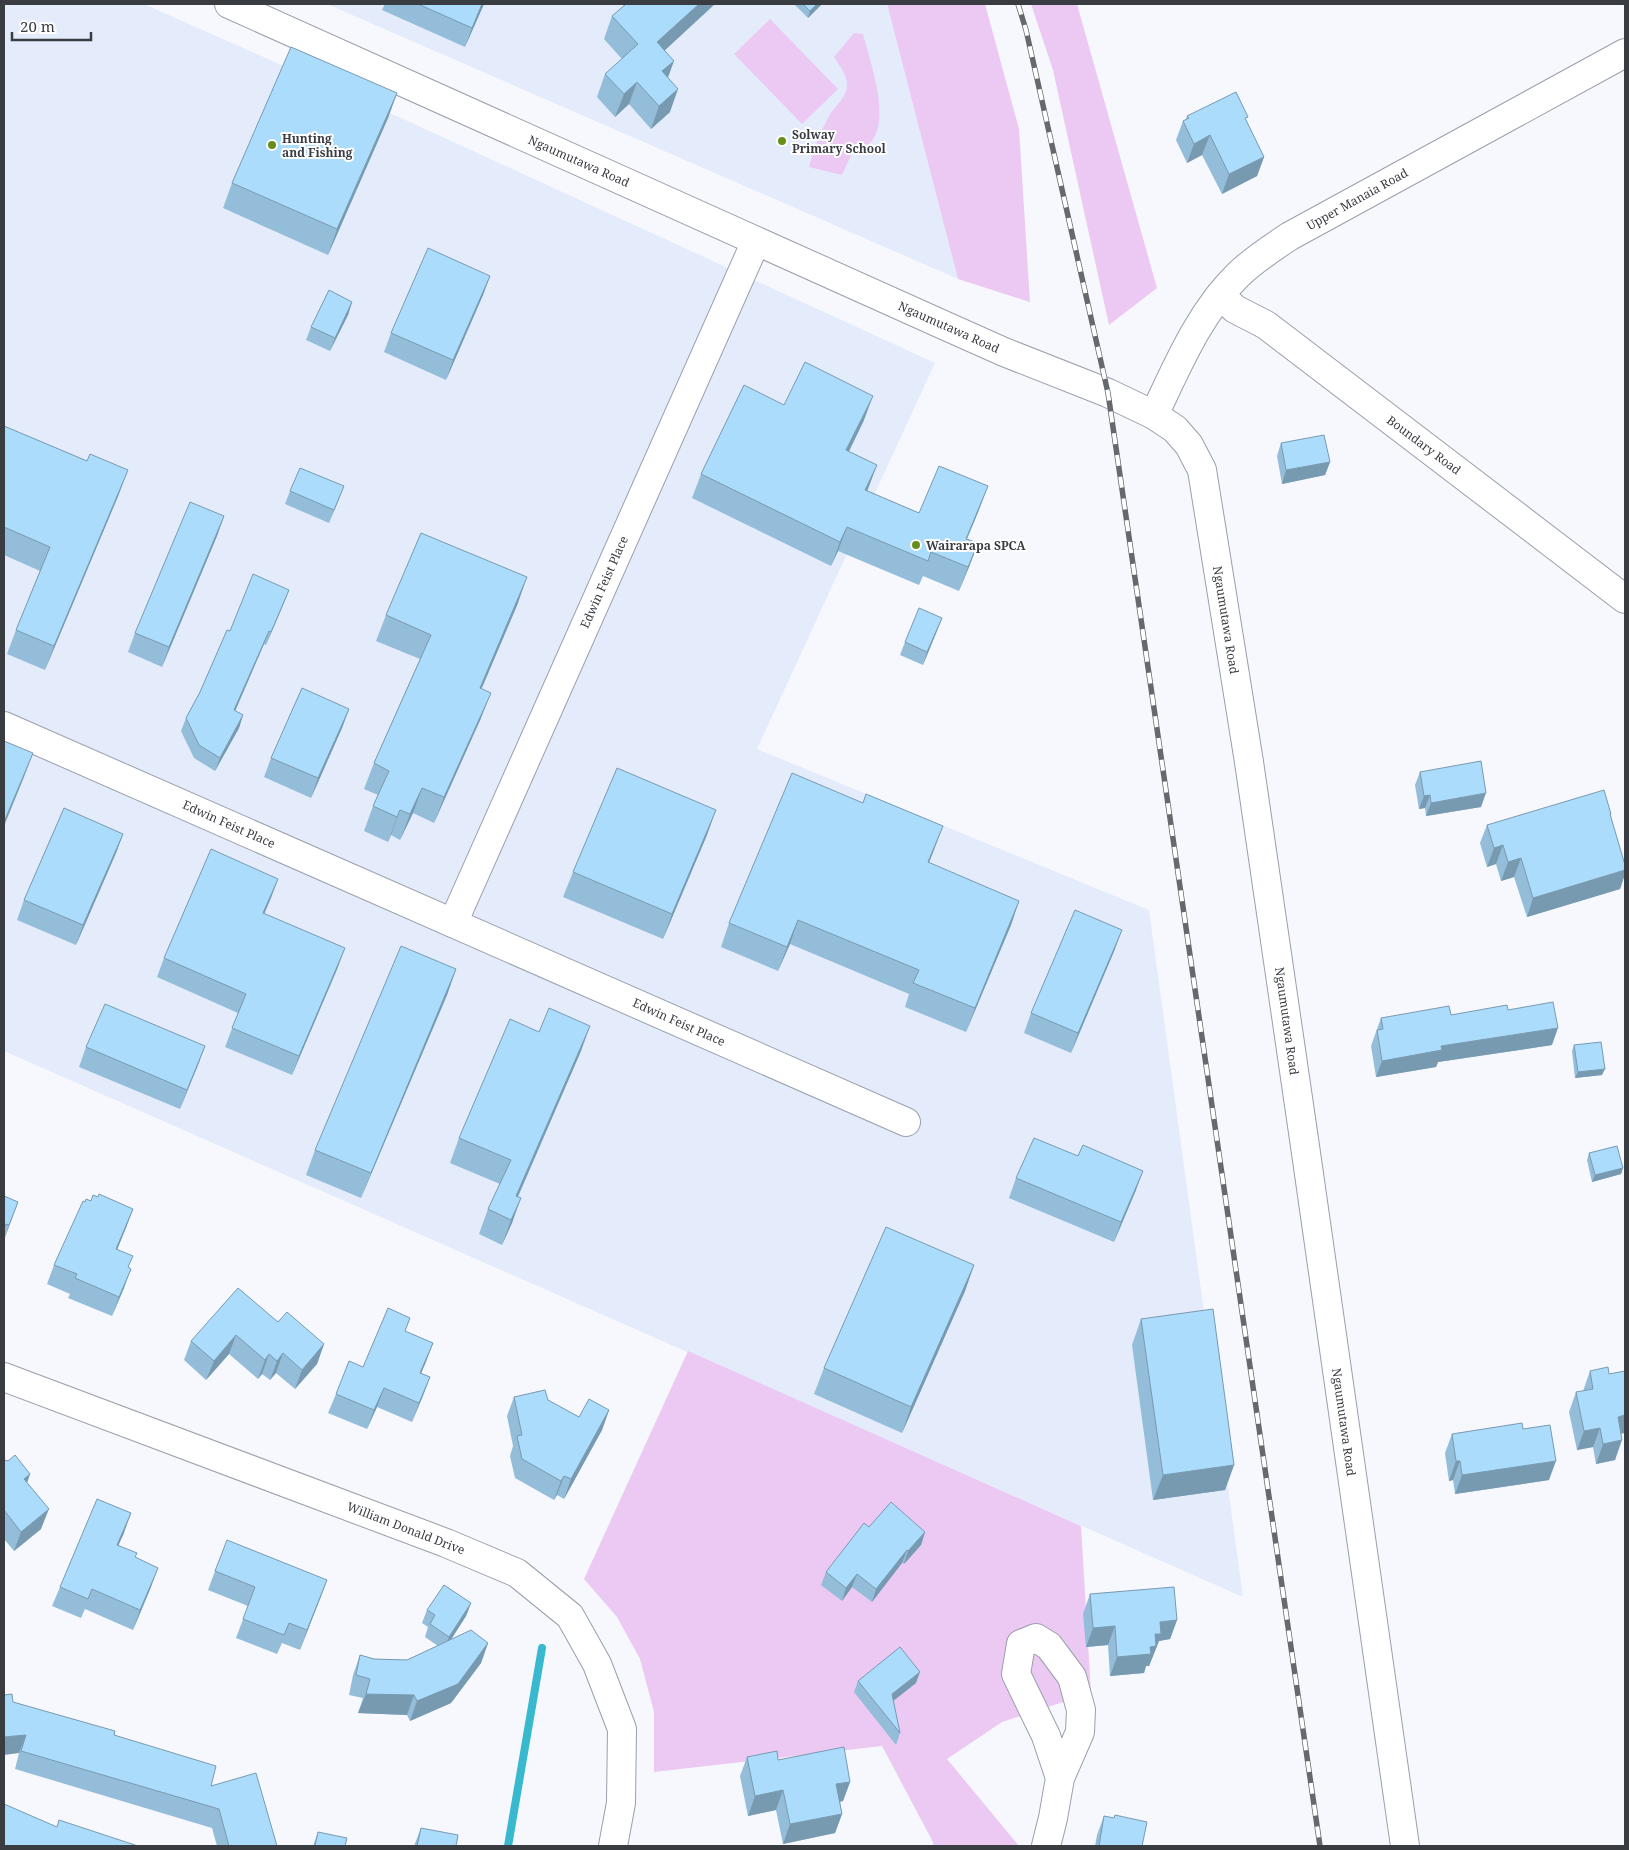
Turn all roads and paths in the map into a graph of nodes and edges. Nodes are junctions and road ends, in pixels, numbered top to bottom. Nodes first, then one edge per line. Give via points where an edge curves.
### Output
1 (229, 4) edge
2 (1625, 53) edge
3 (756, 241) junction
4 (1220, 296) junction
5 (1154, 415) junction
6 (1625, 599) edge
7 (4, 726) edge
8 (453, 923) junction
9 (906, 1122) dead end
10 (4, 1377) edge
11 (1060, 1778) dead end
12 (613, 1846) edge
13 (1046, 1846) edge
14 (1405, 1846) edge

1 - 3 street, Ngaumutawa Road
2 - 4 street, Upper Manaia Road via 1290,236 1259,257
3 - 5 street, Ngaumutawa Road
3 - 8 street, Edwin Feist Place
4 - 5 street, Upper Manaia Road via 1193,336
4 - 6 street, Boundary Road via 1235,309 1266,325
5 - 14 street, Ngaumutawa Road via 1184,440 1202,470 1253,792
7 - 8 street, Edwin Feist Place
8 - 9 street, Edwin Feist Place
10 - 12 street, William Donald Drive via 446,1542 517,1573 570,1616 597,1664 622,1729 621,1803
11 - 13 street

